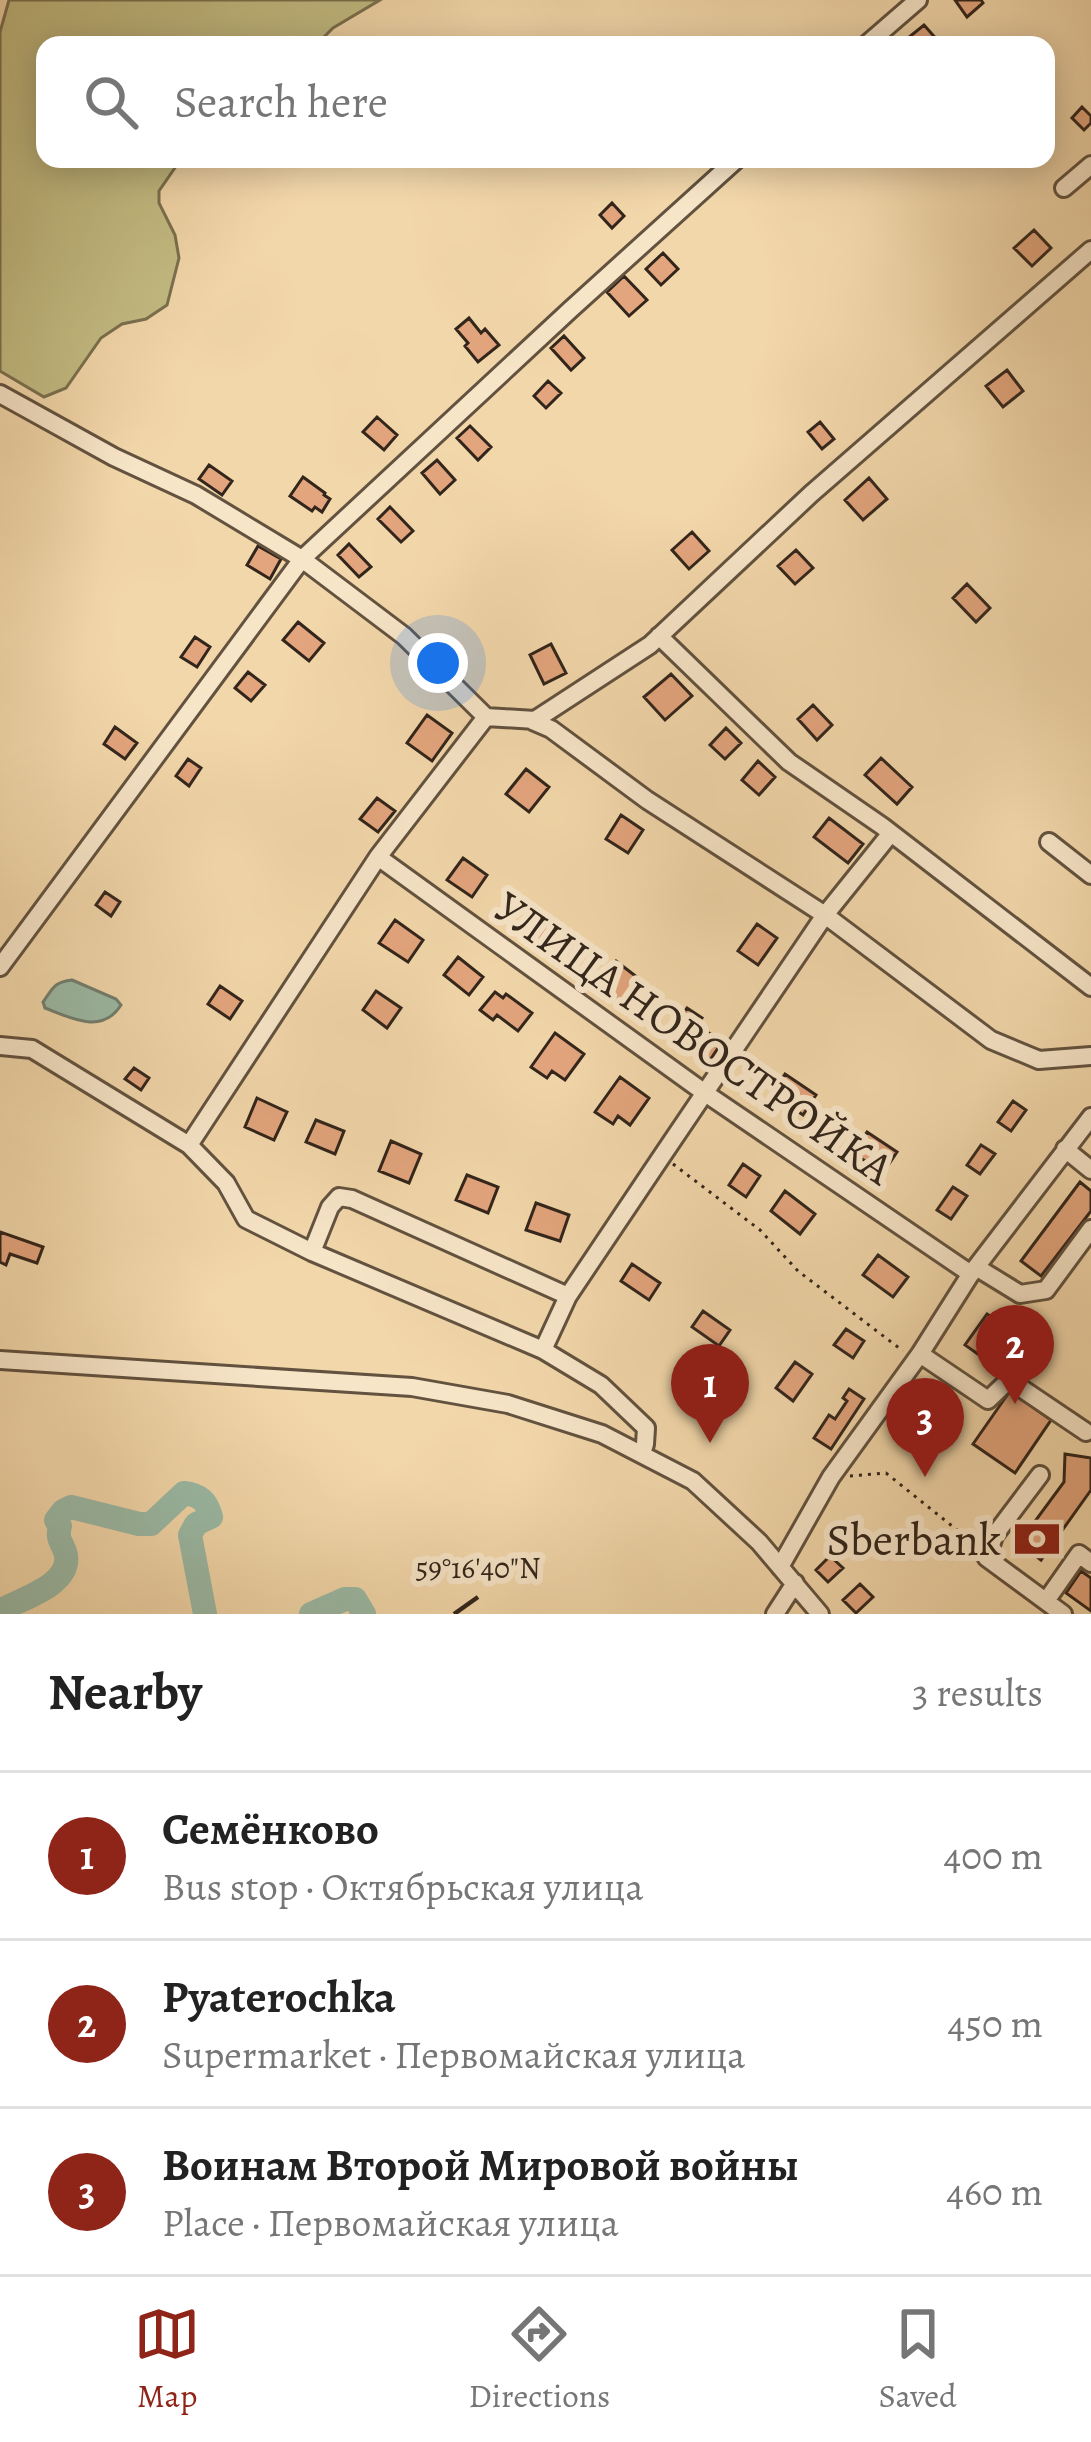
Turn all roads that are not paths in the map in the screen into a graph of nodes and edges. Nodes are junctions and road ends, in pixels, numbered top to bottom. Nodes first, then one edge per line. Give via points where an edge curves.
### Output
1 (918, 0) edge
2 (876, 36) edge
3 (1091, 165) edge
4 (727, 168) edge
5 (1064, 188) dead end
6 (1091, 250) edge
7 (0, 394) edge
8 (302, 559) junction
9 (659, 636) junction
10 (486, 718) junction
11 (530, 720) junction
12 (891, 833) junction
13 (1048, 842) dead end
14 (378, 857) junction
15 (1091, 875) edge
16 (825, 915) junction
17 (0, 967) edge
18 (1091, 987) edge
19 (0, 1046) edge
20 (1091, 1056) edge
21 (705, 1093) junction
22 (1091, 1117) edge
23 (189, 1145) junction
24 (1065, 1149) junction
25 (1091, 1170) edge
26 (1091, 1229) edge
27 (312, 1252) junction
28 (974, 1270) junction
29 (568, 1296) junction
30 (544, 1350) junction
31 (917, 1357) junction
32 (0, 1360) edge
33 (1086, 1432) dead end
34 (642, 1454) junction
35 (1040, 1475) dead end
36 (1091, 1563) edge
37 (780, 1567) junction
38 (795, 1583) junction
39 (1046, 1601) junction
40 (775, 1614) edge
41 (820, 1614) edge
42 (1063, 1614) edge

1 - 2 street
3 - 5 street
4 - 8 street
6 - 9 street
7 - 8 street
8 - 10 street via 404,636
8 - 17 street
9 - 11 street
9 - 12 street via 789,762
10 - 11 street
10 - 14 street
11 - 16 street
12 - 16 street
12 - 18 street
13 - 15 street
14 - 21 street, УЛИЦА НОВОСТРОЙКА
14 - 23 street
16 - 20 street via 991,1040 1039,1060
16 - 21 street
19 - 23 street via 32,1048
21 - 28 street, УЛИЦА НОВОСТРОЙКА
21 - 29 street
22 - 24 street
23 - 27 street via 226,1183 246,1220
24 - 25 street
24 - 28 street
26 - 28 street, УЛИЦА НОВОСТРОЙКА via 1046,1290 1020,1294
27 - 29 street via 330,1207 339,1197 352,1199
27 - 30 street
28 - 31 street
29 - 30 street
30 - 34 street via 601,1385 646,1428
31 - 33 street via 988,1400 1009,1380
31 - 37 street via 831,1477
32 - 34 street via 412,1388 508,1404
34 - 37 street via 693,1481
35 - 39 street via 987,1558
36 - 39 street via 1079,1554
37 - 38 street
38 - 40 street
38 - 41 street
39 - 42 street

